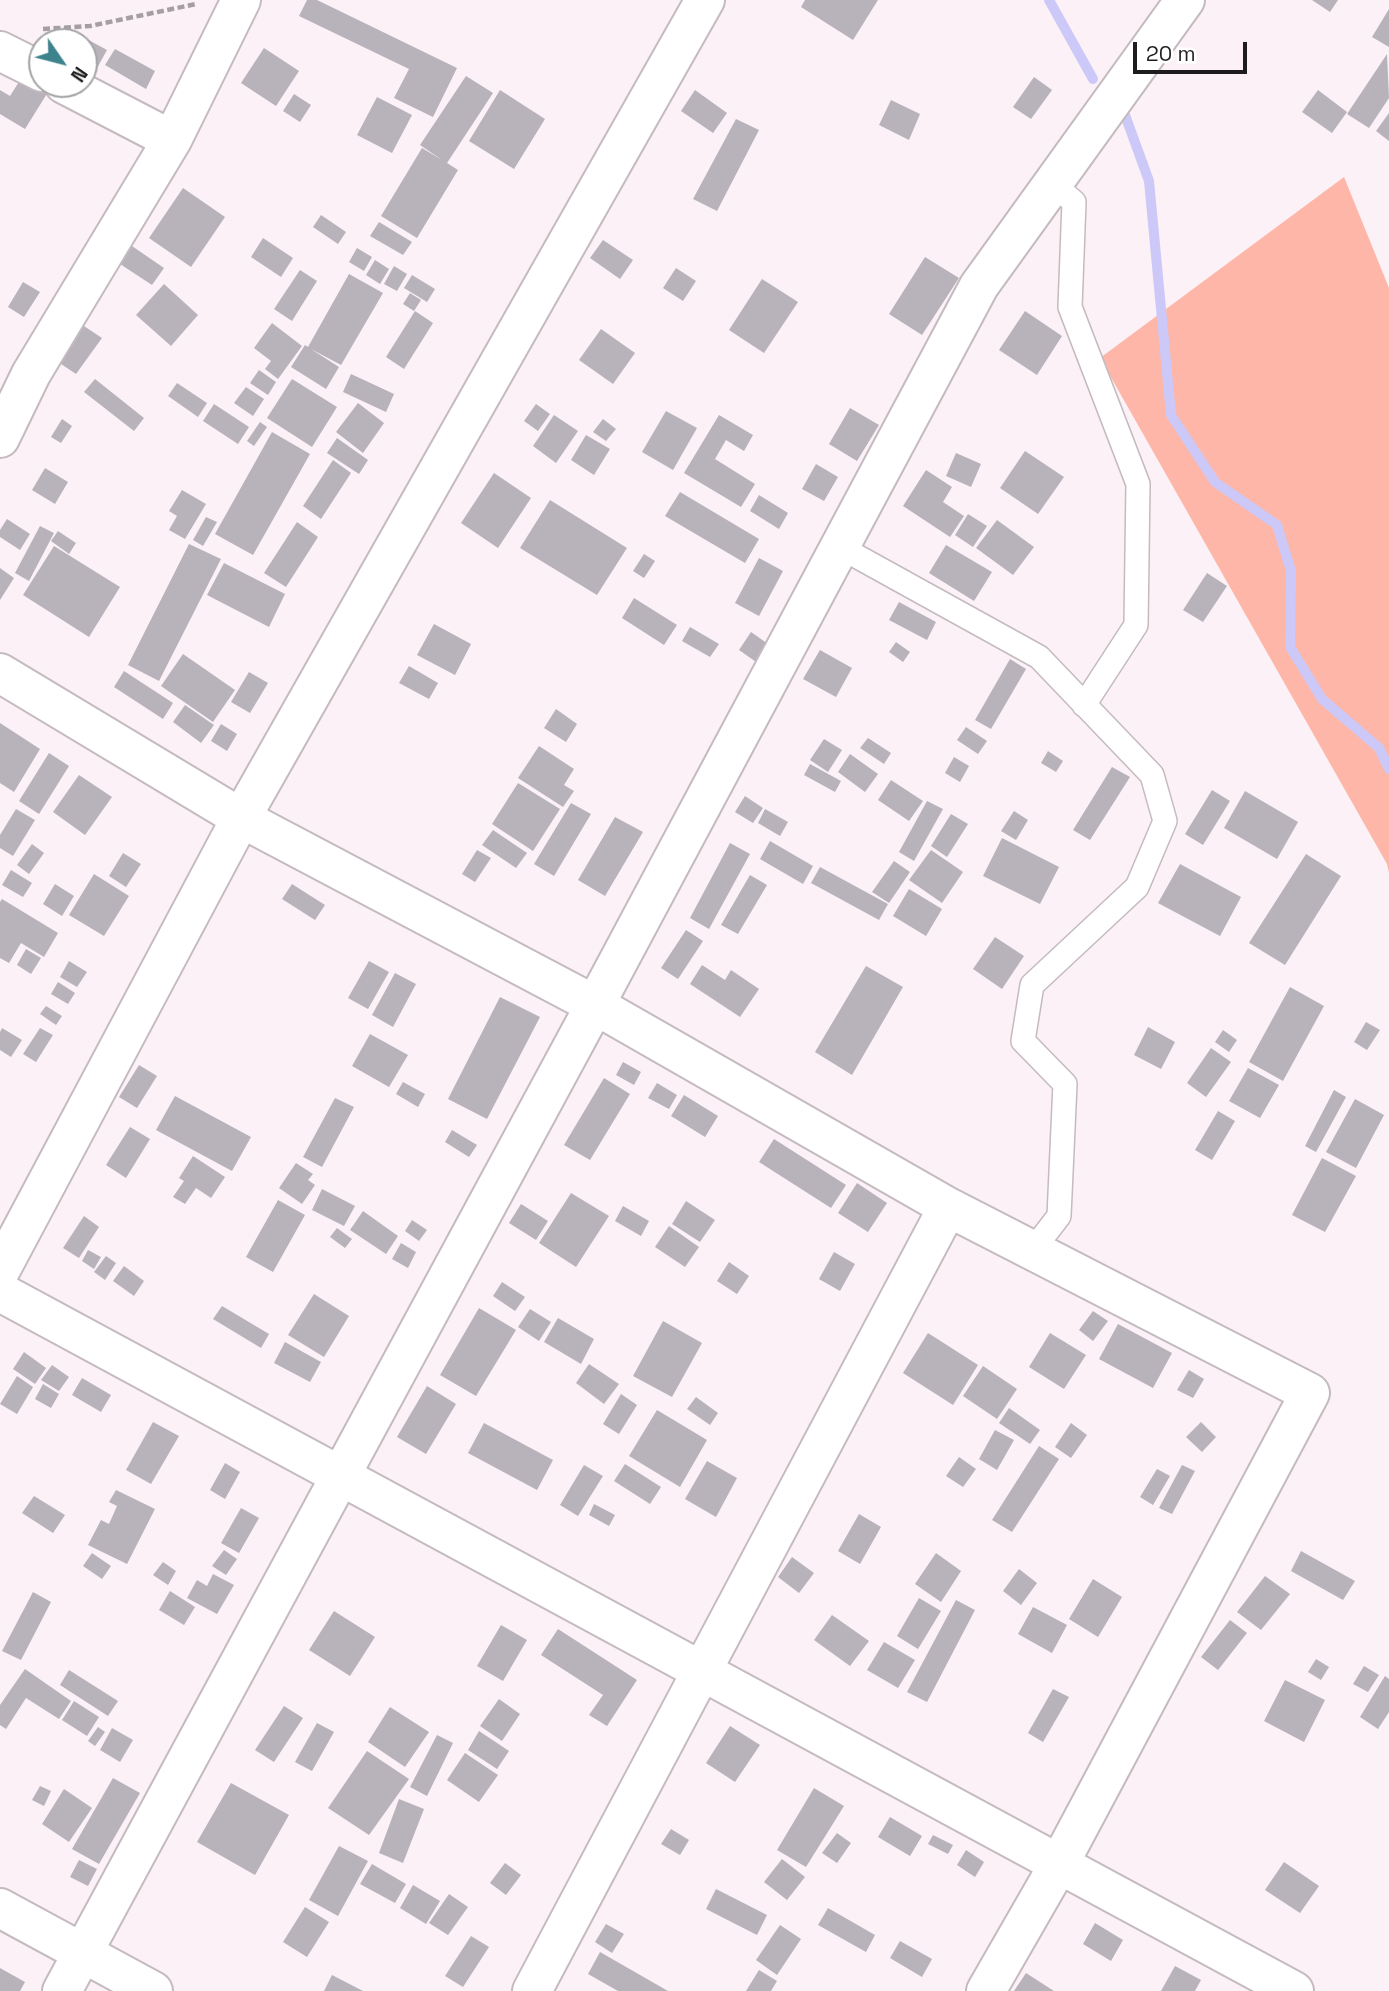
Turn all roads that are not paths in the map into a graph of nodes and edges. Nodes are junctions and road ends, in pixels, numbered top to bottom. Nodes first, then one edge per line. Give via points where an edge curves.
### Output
1 (241, 0) edge
2 (705, 0) edge
3 (1185, 0) edge
4 (0, 51) edge
5 (28, 65) edge
6 (91, 98) edge
7 (172, 140) junction
8 (1053, 184) junction
9 (0, 438) edge
10 (840, 547) junction
11 (0, 673) edge
12 (1084, 705) junction
13 (241, 818) junction
14 (594, 1005) junction
15 (948, 1208) junction
16 (1032, 1251) junction
17 (0, 1271) edge
18 (0, 1292) edge
19 (340, 1476) junction
20 (702, 1671) junction
21 (1059, 1864) junction
22 (0, 1908) edge
23 (82, 1954) junction
24 (62, 1991) edge
25 (153, 1991) edge
26 (532, 1991) edge
27 (986, 1991) edge
28 (1294, 1991) edge

1 - 7 street
2 - 13 street
3 - 8 street
4 - 5 street
6 - 7 street
7 - 9 street via 31,374
8 - 10 street via 979,286
8 - 12 lane via 1074,202 1070,307 1138,484 1136,625
10 - 12 lane via 1039,657
10 - 14 street
11 - 13 street
12 - 16 lane via 1152,775 1165,821 1137,887 1032,985 1024,1041 1065,1084 1059,1216
13 - 14 street
13 - 17 street
14 - 15 street
14 - 19 street
15 - 16 street
15 - 20 street
16 - 21 street via 1310,1393
18 - 19 street
19 - 20 street
19 - 23 street
20 - 21 street
20 - 26 street
21 - 27 street
21 - 28 street
22 - 23 street
23 - 24 street
23 - 25 street

